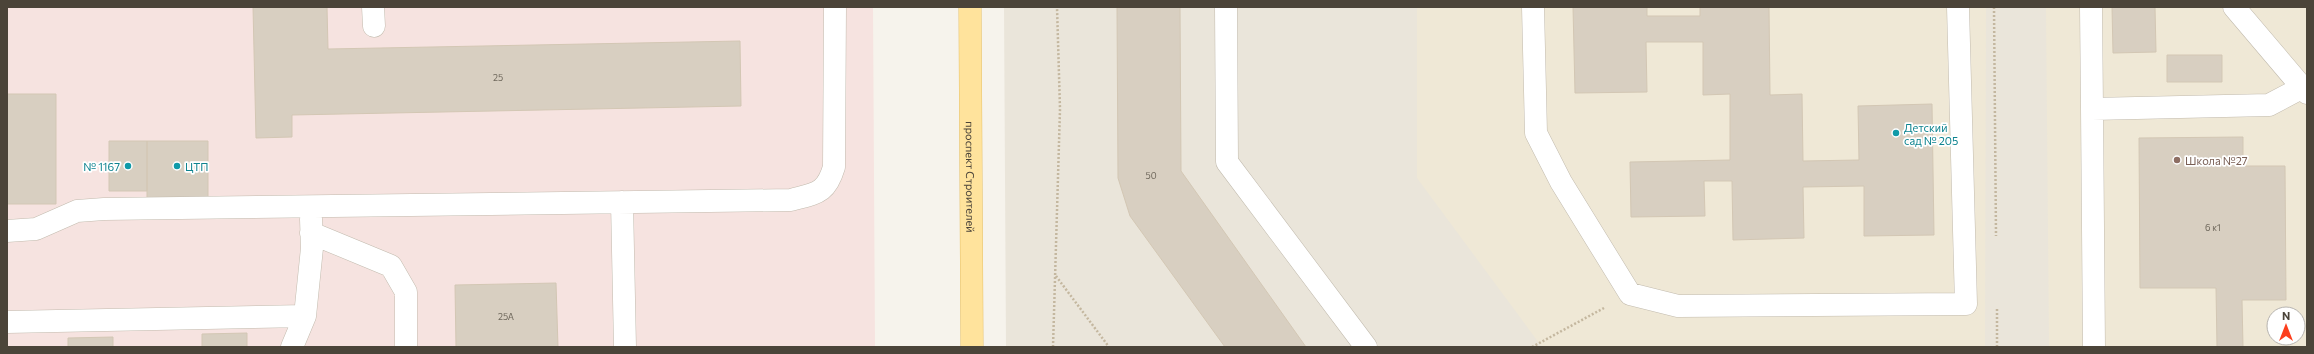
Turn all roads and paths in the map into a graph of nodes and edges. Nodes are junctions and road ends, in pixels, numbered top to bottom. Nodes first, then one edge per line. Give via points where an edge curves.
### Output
1 (835, 7) edge
2 (970, 7) edge
3 (1057, 7) edge
4 (1226, 7) edge
5 (1533, 7) edge
6 (1958, 7) edge
7 (1994, 7) edge
8 (2091, 7) edge
9 (2234, 7) edge
10 (2305, 90) edge
11 (2092, 109) junction
12 (622, 202) junction
13 (311, 206) junction
14 (7, 231) edge
15 (311, 233) junction
16 (1996, 239) dead end
17 (1056, 276) junction
18 (1630, 294) junction
19 (1997, 302) dead end
20 (305, 316) junction
21 (7, 322) edge
22 (292, 347) edge
23 (406, 347) edge
24 (624, 347) edge
25 (972, 347) edge
26 (1053, 347) edge
27 (1109, 347) edge
28 (1366, 347) edge
29 (1532, 347) edge
30 (1997, 347) edge
31 (2094, 347) edge

1 - 12 lane via 834,167 829,184 813,194 791,200
2 - 25 main road, проспект Строителей
3 - 17 path via 1060,109
4 - 28 lane via 1227,162
5 - 18 lane via 1536,133 1560,182
6 - 18 lane via 1966,304 1678,306
7 - 16 path
8 - 11 lane
9 - 10 lane
10 - 11 lane via 2269,105
11 - 31 lane
12 - 13 lane
12 - 24 lane
13 - 14 lane via 77,211 36,229
13 - 15 lane
15 - 20 lane
15 - 23 lane via 391,266 406,292
17 - 26 path
17 - 27 path
18 - 29 path
19 - 30 path
20 - 21 lane
20 - 22 lane

